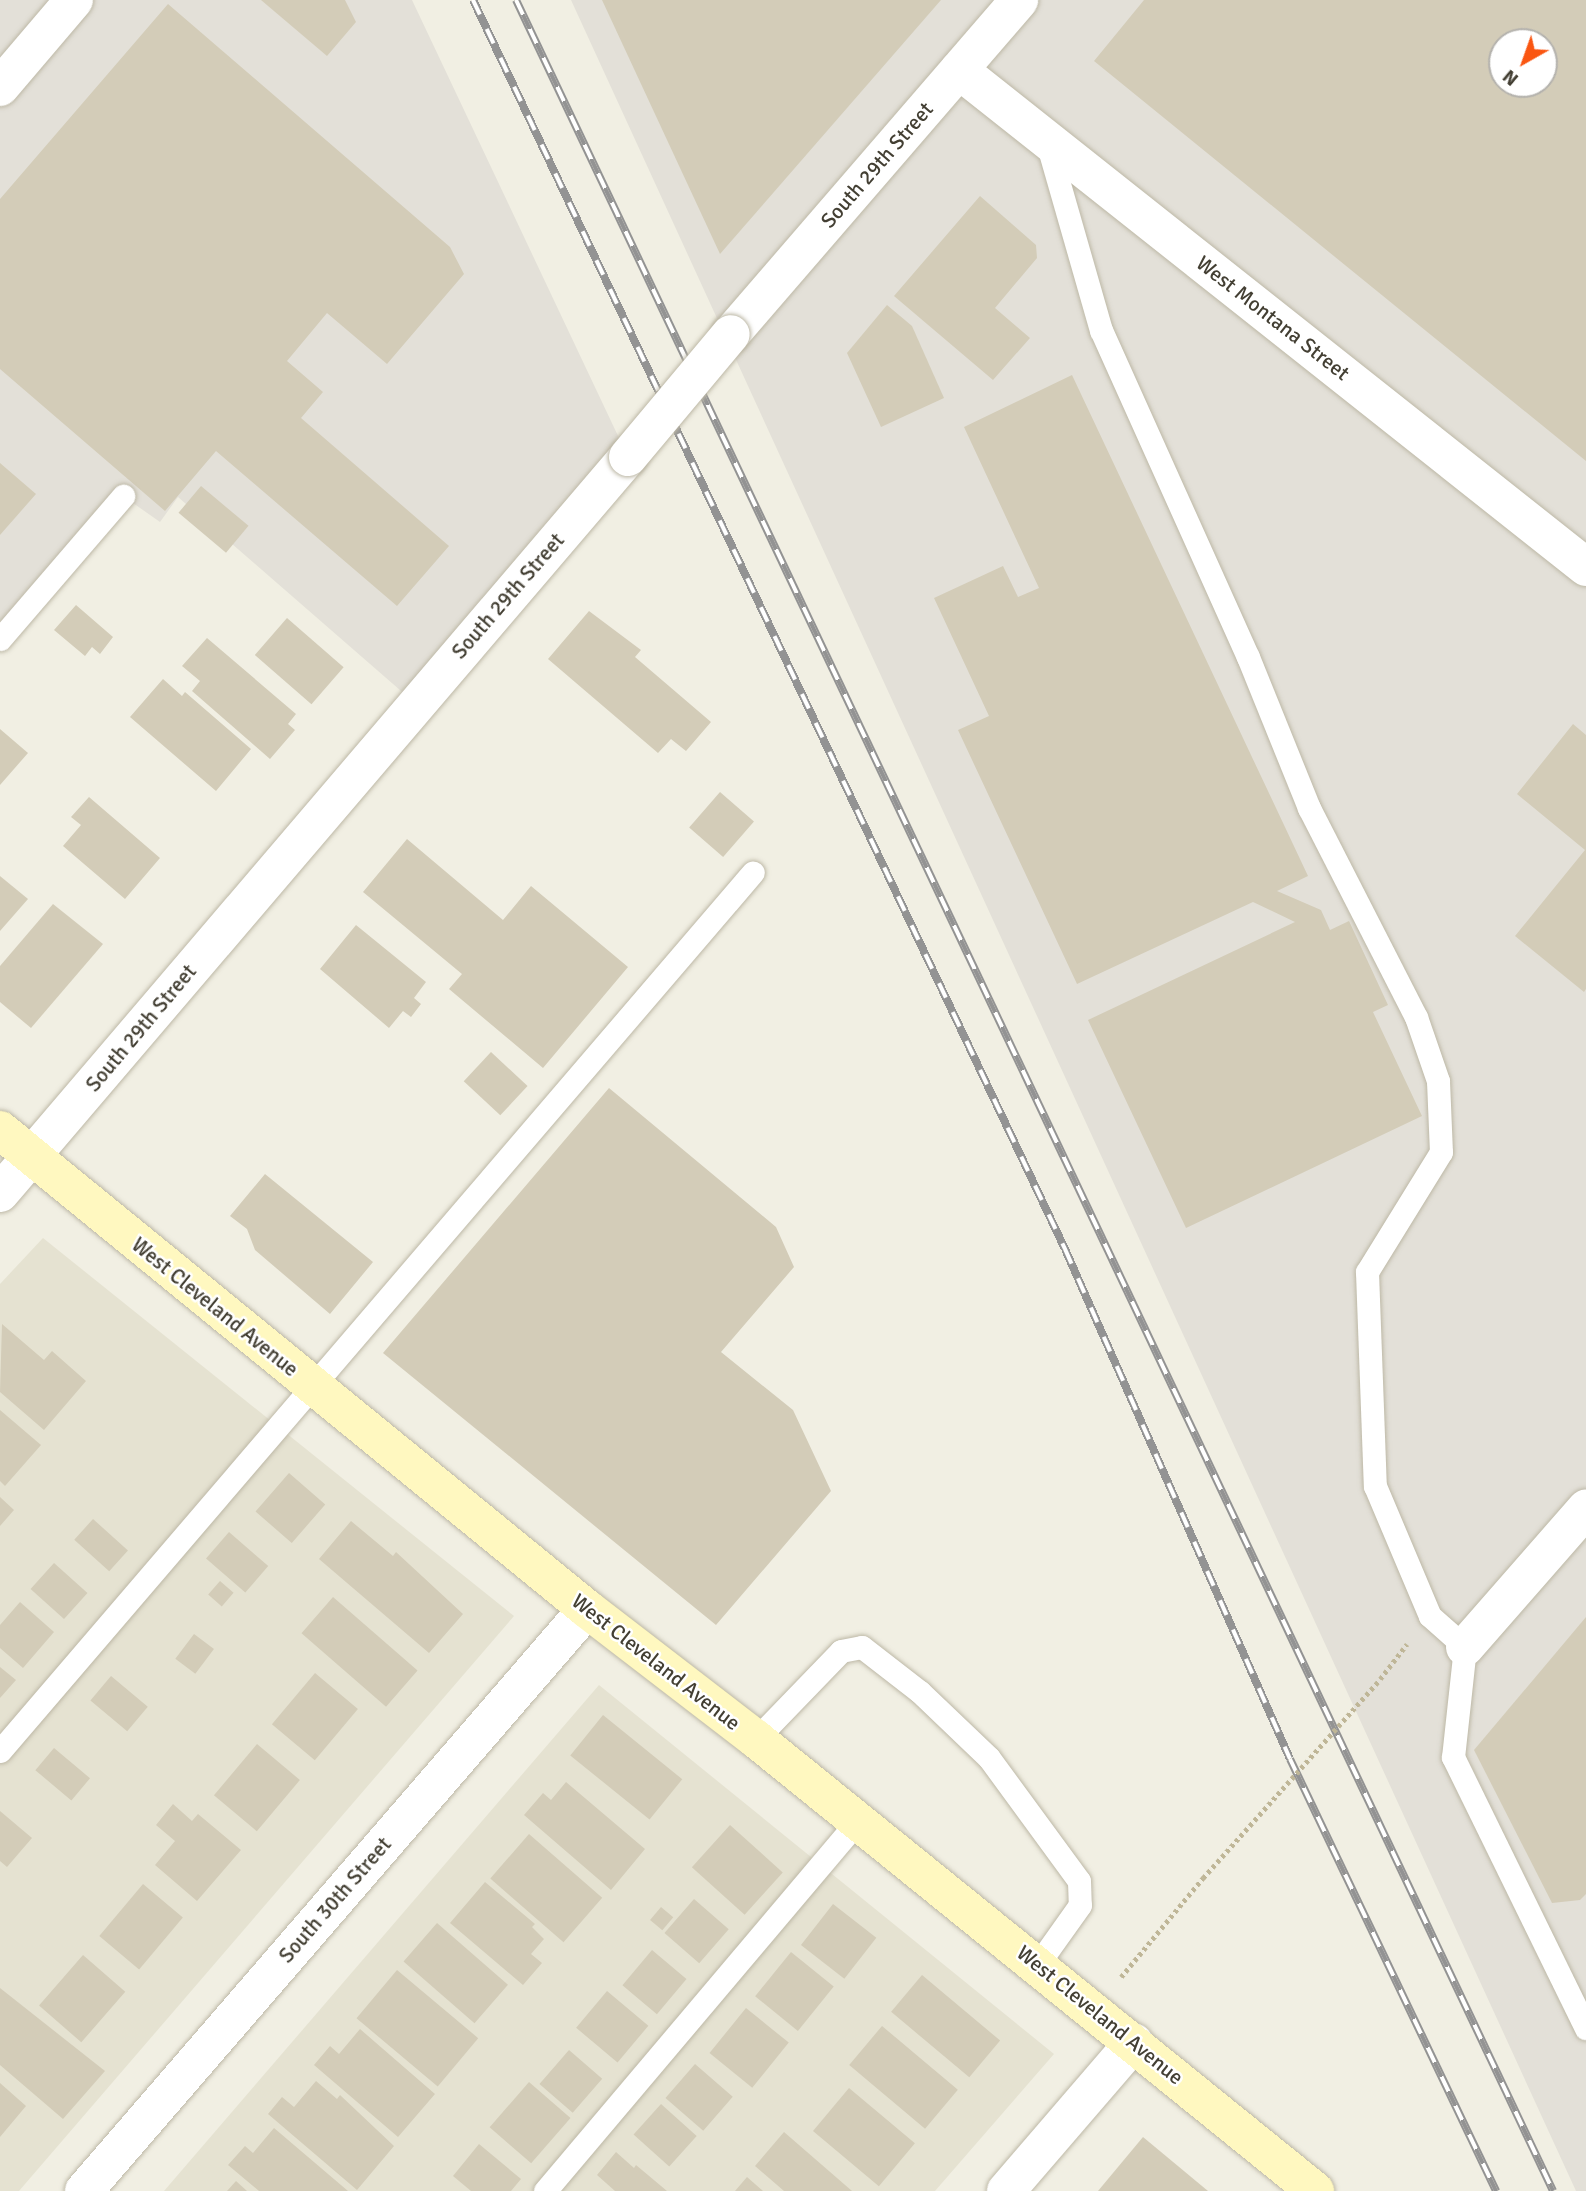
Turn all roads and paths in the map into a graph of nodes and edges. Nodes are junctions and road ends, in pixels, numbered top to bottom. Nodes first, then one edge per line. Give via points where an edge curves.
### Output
1 (74, 0) edge
2 (1019, 0) edge
3 (959, 70) junction
4 (0, 87) edge
5 (1046, 139) junction
6 (123, 496) dead end
7 (1586, 567) edge
8 (0, 639) edge
9 (753, 872) dead end
10 (0, 1130) edge
11 (30, 1156) junction
12 (0, 1193) edge
13 (313, 1388) junction
14 (1586, 1509) edge
15 (587, 1609) junction
16 (1430, 1616) junction
17 (1465, 1647) junction
18 (756, 1739) junction
19 (0, 1751) edge
20 (858, 1821) junction
21 (1038, 1964) junction
22 (1120, 1978) dead end
23 (1586, 2028) edge
24 (1134, 2042) junction
25 (84, 2191) edge
26 (545, 2191) edge
27 (1006, 2191) edge
28 (1315, 2191) edge

1 - 4 street
2 - 3 street, South 29th Street
3 - 5 street, West Montana Street
3 - 11 street, South 29th Street, bridge
5 - 7 street, West Montana Street
5 - 16 lane via 1101,330 1248,657 1309,808 1416,1017 1438,1081 1441,1152 1367,1272 1375,1486
6 - 8 lane
9 - 13 lane
10 - 11 street, West Cleveland Avenue
11 - 12 street, South 29th Street
11 - 13 street, West Cleveland Avenue
13 - 15 street, West Cleveland Avenue
13 - 19 lane
14 - 17 street
15 - 18 street, West Cleveland Avenue
15 - 25 street, South 30th Street
16 - 17 lane
16 - 22 path, bridge
17 - 23 lane via 1453,1757
18 - 20 street, West Cleveland Avenue
18 - 21 lane via 841,1651 862,1647 989,1758 1079,1881 1080,1905
20 - 21 street, West Cleveland Avenue
20 - 26 lane
21 - 24 street, West Cleveland Avenue
24 - 27 street
24 - 28 street, West Cleveland Avenue

